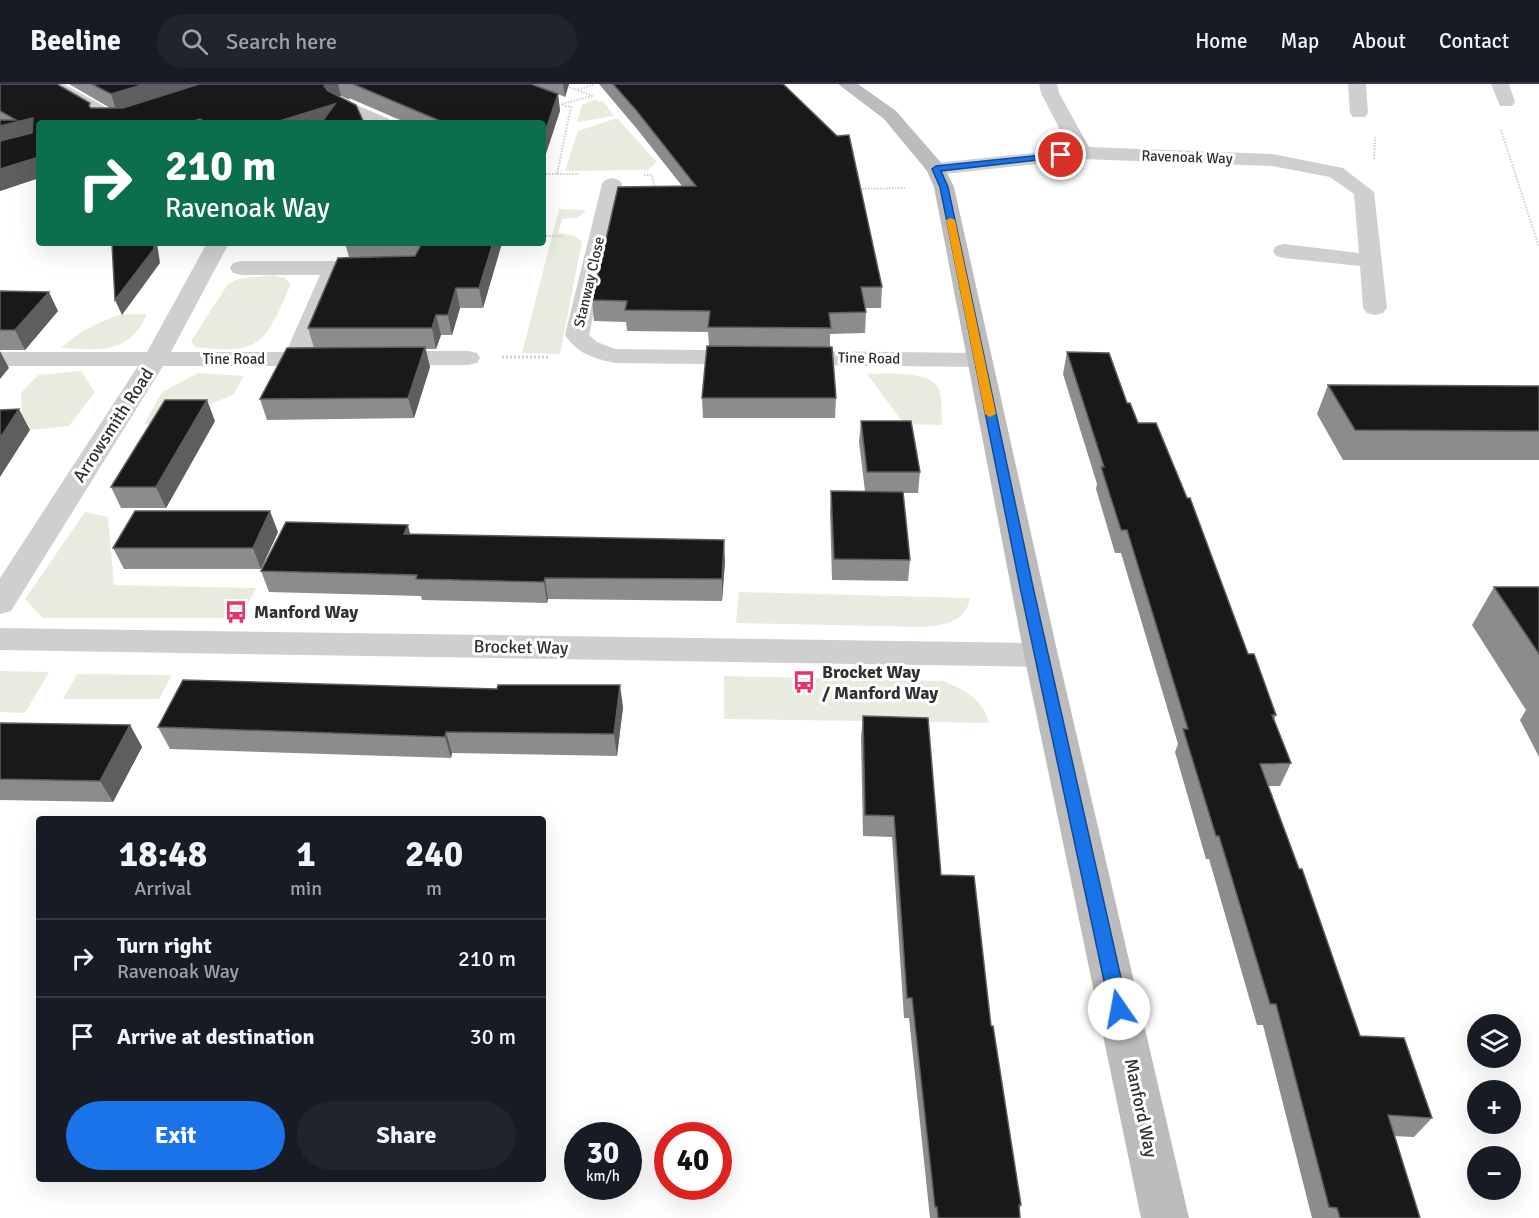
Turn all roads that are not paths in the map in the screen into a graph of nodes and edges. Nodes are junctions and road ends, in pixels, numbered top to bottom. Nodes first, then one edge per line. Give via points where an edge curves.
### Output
1 (51, 84) edge
2 (847, 84) edge
3 (1048, 84) edge
4 (1357, 84) edge
5 (1500, 84) edge
6 (1506, 102) road end
7 (340, 103) edge
8 (1359, 113) road end
9 (137, 114) edge
10 (111, 120) edge
11 (120, 120) edge
12 (372, 120) edge
13 (1082, 153) junction
14 (940, 178) junction
15 (612, 179) road end
16 (216, 246) edge
17 (1284, 251) dead end
18 (1370, 261) junction
19 (241, 268) dead end
20 (334, 268) junction
21 (400, 268) edge
22 (1375, 308) dead end
23 (615, 356) joint
24 (468, 358) road end
25 (0, 359) edge
26 (156, 359) junction
27 (295, 359) junction
28 (978, 360) junction
29 (0, 603) edge
30 (0, 639) edge
31 (1041, 656) junction
32 (1165, 1218) edge

1 - 10 street
2 - 14 street, Manford Way via 890,115
3 - 13 street
4 - 8 street
5 - 6 street
7 - 12 street
9 - 11 street
13 - 14 street, Ravenoak Way
13 - 18 street, Ravenoak Way via 1272,160 1335,172 1364,192
14 - 28 street, Manford Way
15 - 23 street, Stanway Close via 577,335 582,344 594,351
16 - 26 street, Arrowsmith Road
17 - 18 street
18 - 22 street, Ravenoak Way
19 - 20 street
20 - 21 street
20 - 27 street
23 - 28 street, Tine Road
24 - 27 street, Tine Road
25 - 26 street, Tine Road
26 - 27 street, Tine Road
26 - 29 street, Arrowsmith Road
28 - 31 street, Manford Way
30 - 31 street, Brocket Way
31 - 32 street, Manford Way

